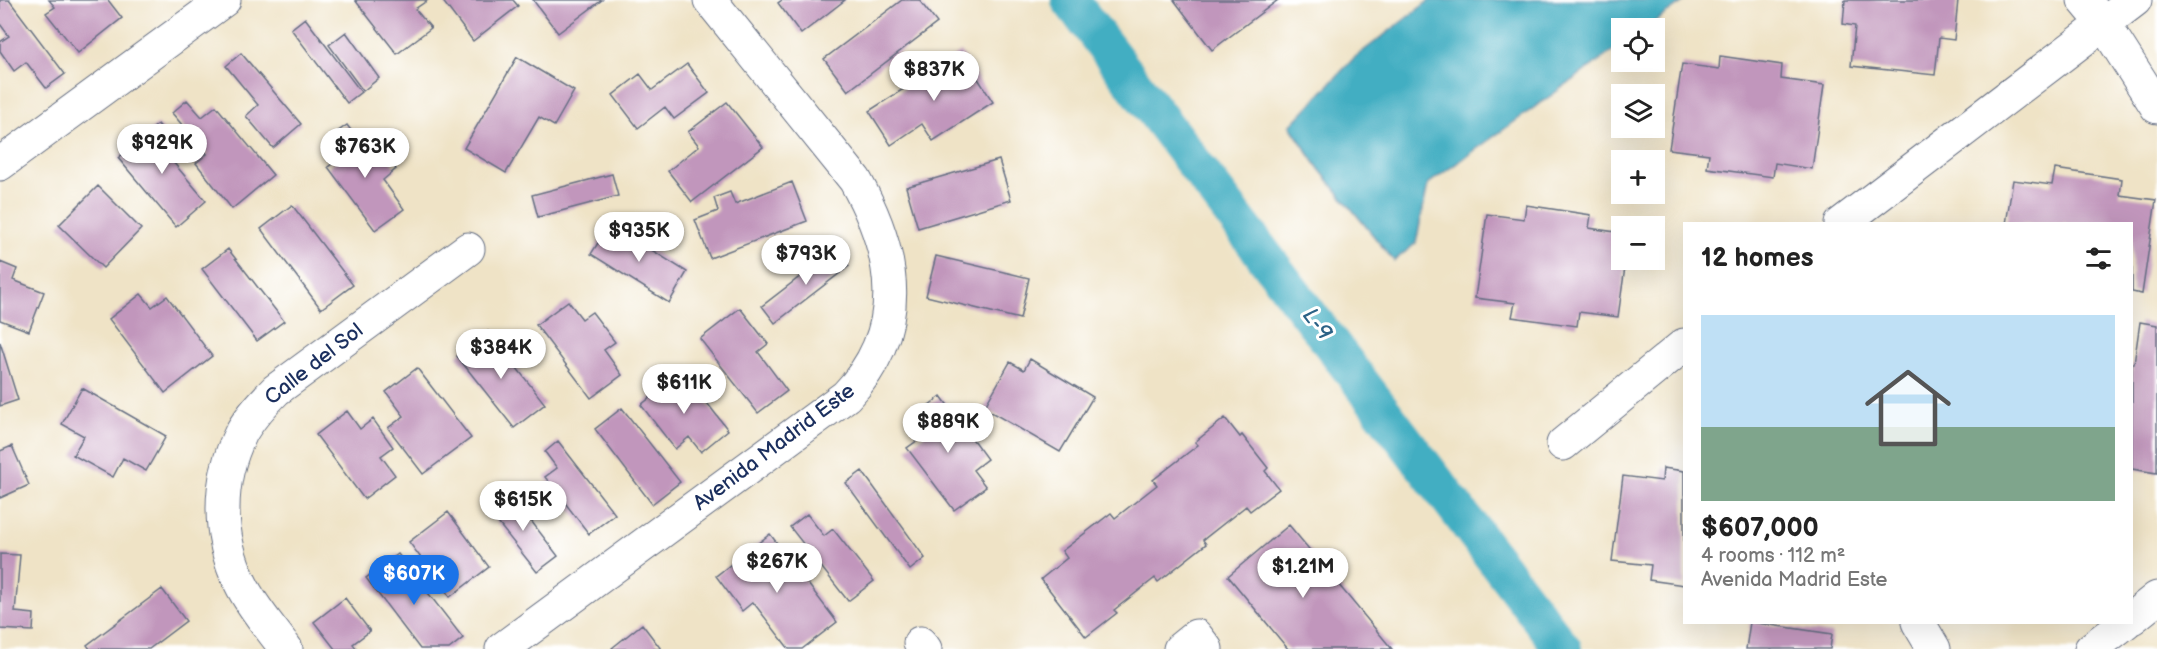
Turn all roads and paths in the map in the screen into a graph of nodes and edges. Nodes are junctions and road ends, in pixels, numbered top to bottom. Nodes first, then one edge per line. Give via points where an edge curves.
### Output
1 (224, 0) edge
2 (710, 0) edge
3 (2135, 0) edge
4 (2094, 12) edge
5 (2157, 108) edge
6 (0, 164) edge
7 (1843, 222) edge
8 (468, 249) dead end
9 (1683, 346) edge
10 (1563, 444) dead end
11 (2157, 598) edge
12 (2133, 617) edge
13 (1919, 624) edge
14 (2123, 624) edge
15 (286, 649) edge
16 (502, 649) edge
17 (1180, 649) edge
18 (1206, 649) edge
19 (1934, 649) edge
20 (2091, 649) edge

1 - 6 street
2 - 16 street, Avenida Madrid Este via 855,180 868,204 883,245 889,280 890,309 885,334 876,357 846,396
3 - 4 street
4 - 5 street
4 - 7 street
8 - 15 street, Calle del Sol via 276,390 242,432 224,484 225,538 242,587
9 - 10 street
11 - 12 street
13 - 19 street
14 - 20 street
17 - 18 street via 1196,636

